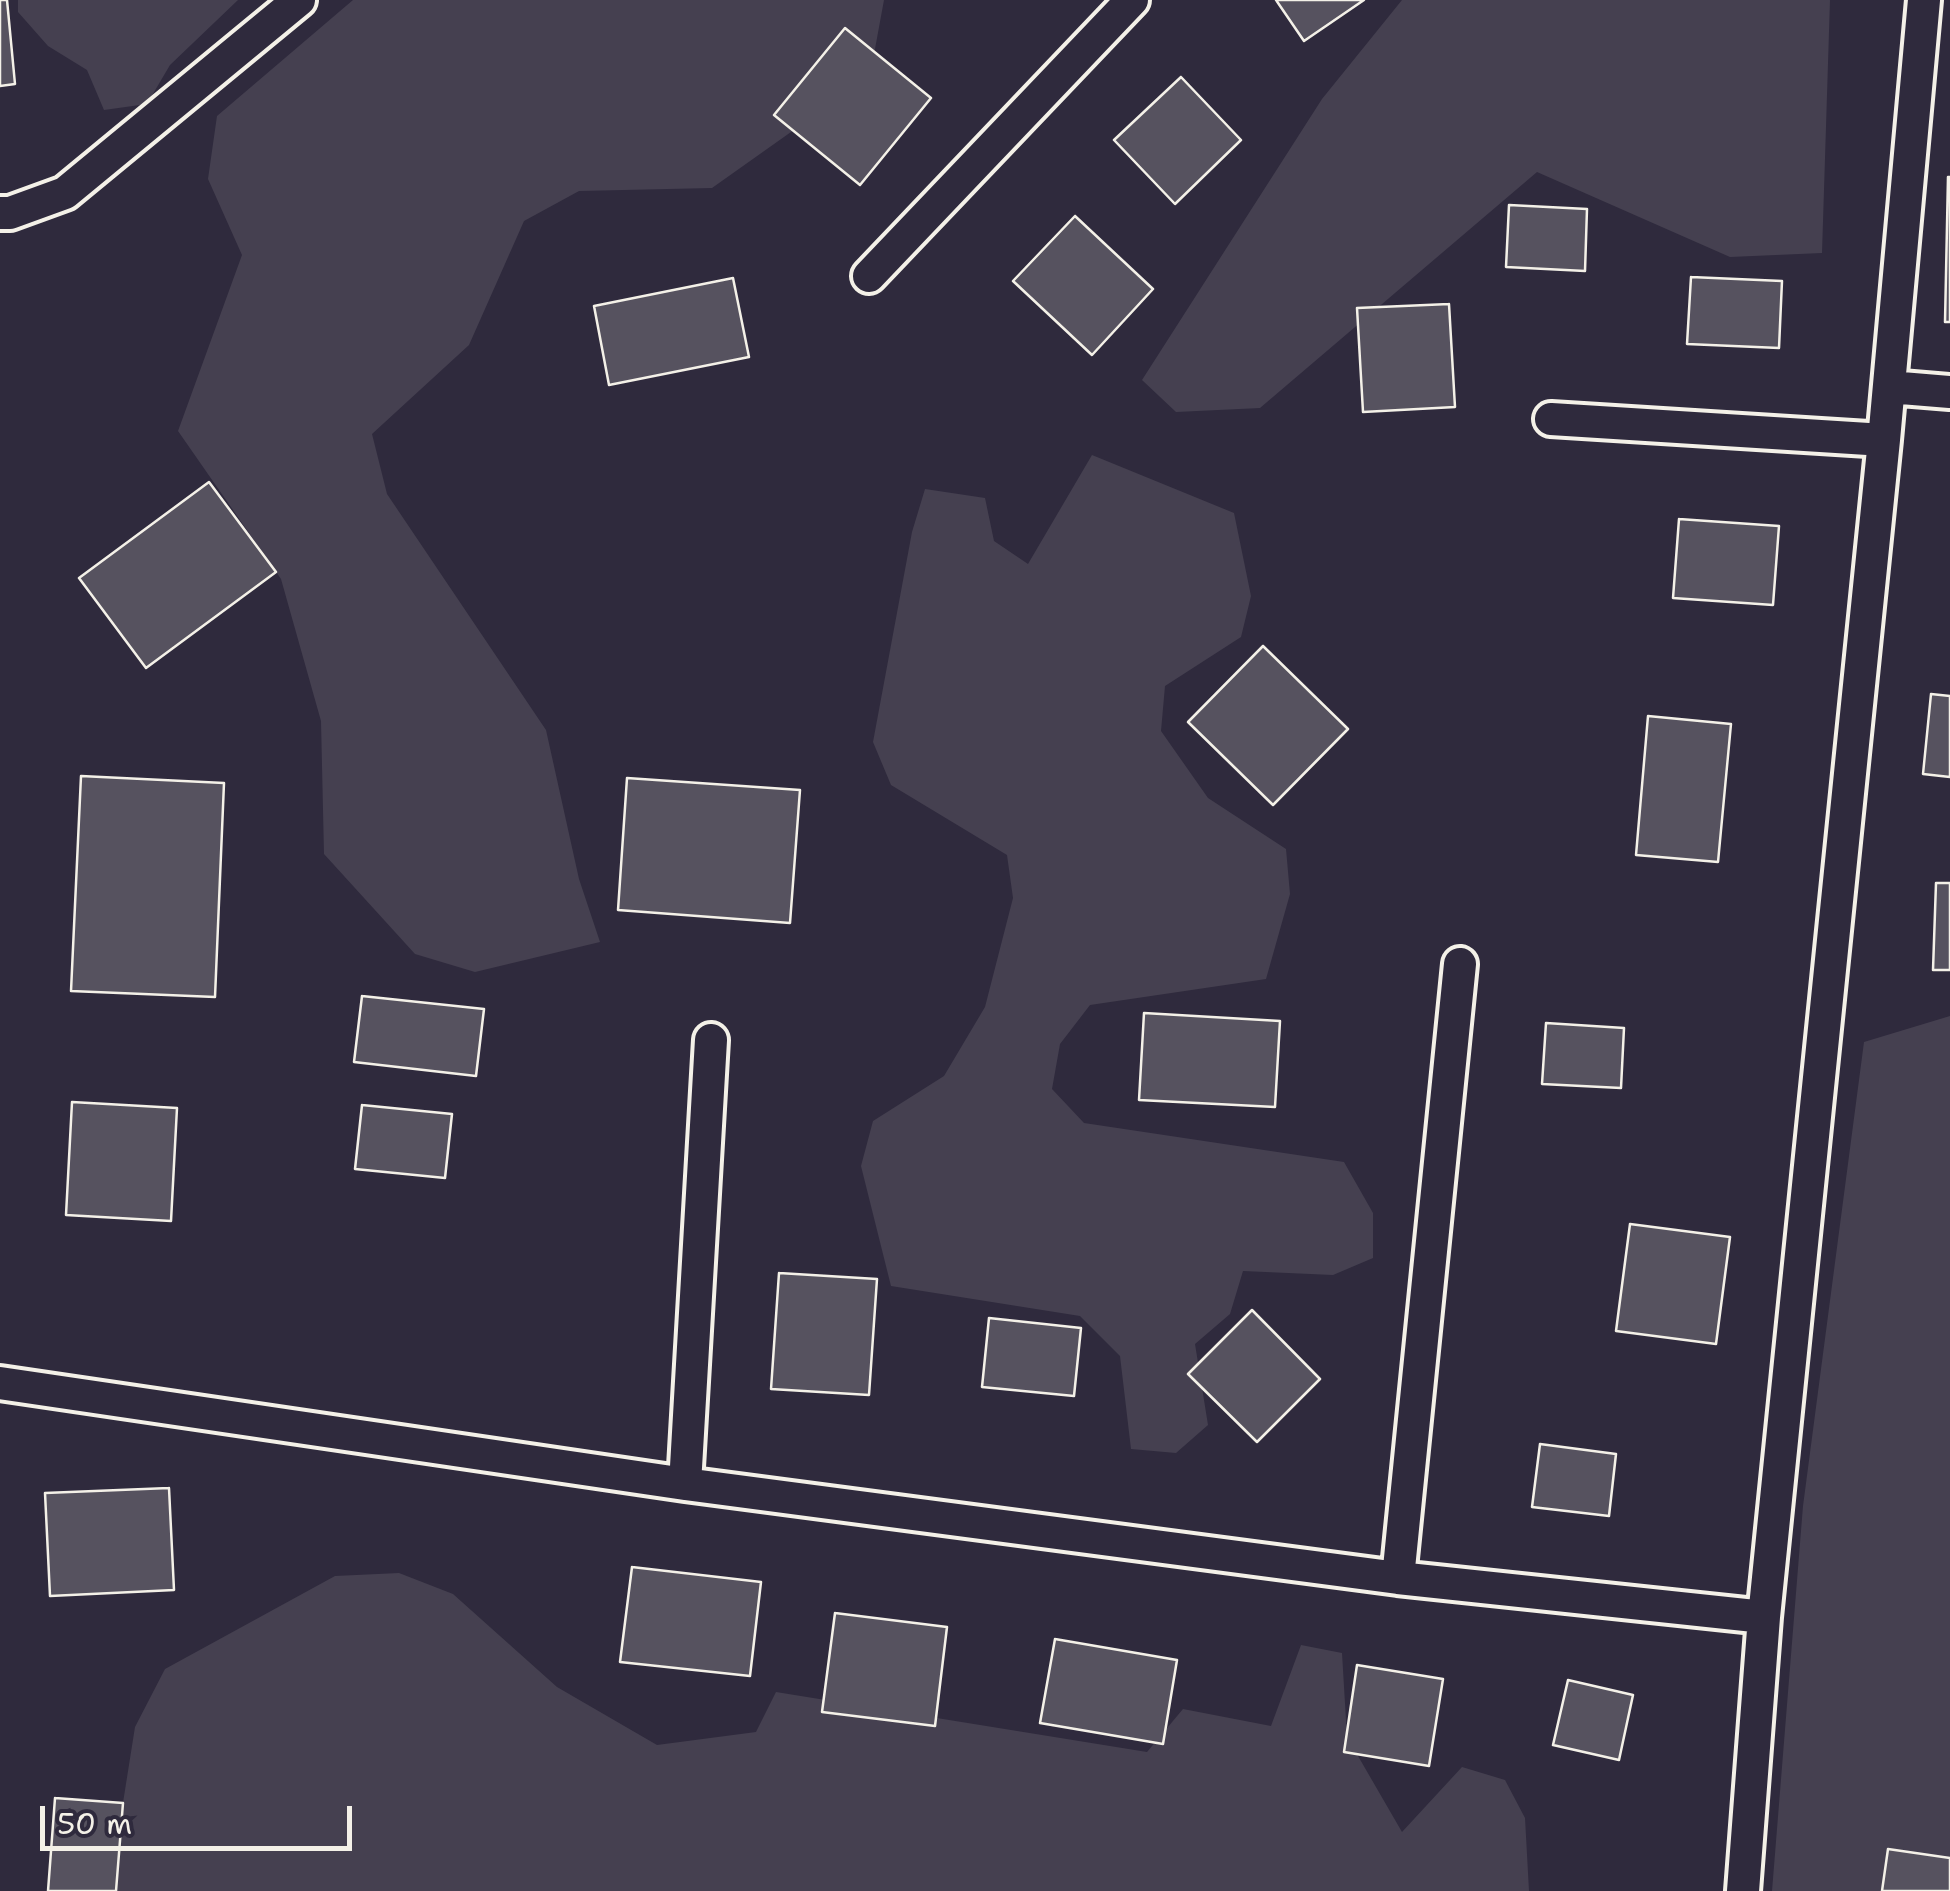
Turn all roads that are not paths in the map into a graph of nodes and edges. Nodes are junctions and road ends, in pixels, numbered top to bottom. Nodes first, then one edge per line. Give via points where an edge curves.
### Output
1 (299, 0) edge
2 (1132, 0) edge
3 (1924, 0) edge
4 (0, 213) edge
5 (869, 276) dead end
6 (1890, 387) junction
7 (1950, 392) edge
8 (1552, 420) dead end
9 (1884, 440) junction
10 (1460, 964) dead end
11 (711, 1040) dead end
12 (0, 1383) edge
13 (685, 1484) junction
14 (1398, 1578) junction
15 (1764, 1617) junction
16 (1743, 1891) edge

1 - 4 street via 66,193
2 - 5 street
3 - 6 street
6 - 7 street
6 - 9 street
8 - 9 street
9 - 15 street
10 - 14 street
11 - 13 street
12 - 13 street
13 - 14 street
14 - 15 street
15 - 16 street

